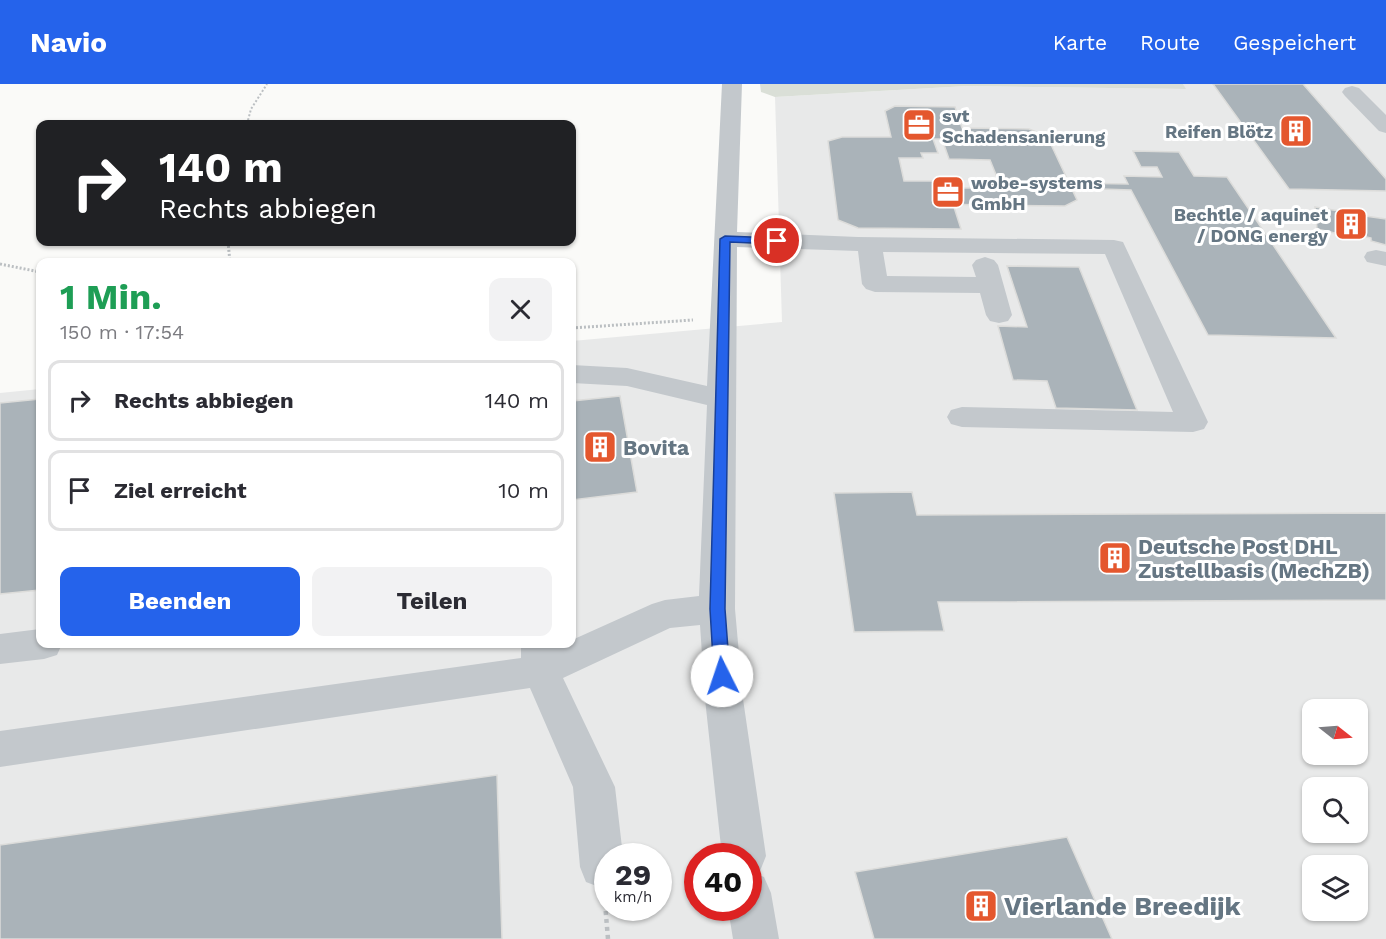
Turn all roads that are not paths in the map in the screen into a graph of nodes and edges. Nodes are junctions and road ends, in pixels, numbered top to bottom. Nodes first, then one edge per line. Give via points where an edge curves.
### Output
1 (732, 84) edge
2 (1352, 92) dead end
3 (1386, 127) edge
4 (725, 239) junction
5 (869, 244) junction
6 (981, 245) junction
7 (990, 285) junction
8 (999, 315) dead end
9 (576, 374) edge
10 (721, 399) junction
11 (962, 417) dead end
12 (717, 609) junction
13 (36, 645) edge
14 (576, 645) edge
15 (566, 648) edge
16 (0, 649) edge
17 (540, 657) edge
18 (0, 749) edge
19 (600, 843) edge
20 (742, 843) edge
21 (753, 921) edge
22 (756, 939) edge

1 - 4 street
2 - 3 street
4 - 5 street
4 - 10 street
5 - 6 street
5 - 7 street via 875,284
6 - 7 street
6 - 11 street via 1114,247 1193,422
7 - 8 street
9 - 10 street via 627,377
10 - 12 street
12 - 14 street via 665,614
12 - 20 street
13 - 16 street
15 - 17 street
17 - 18 street
17 - 19 street via 594,787
21 - 22 street

